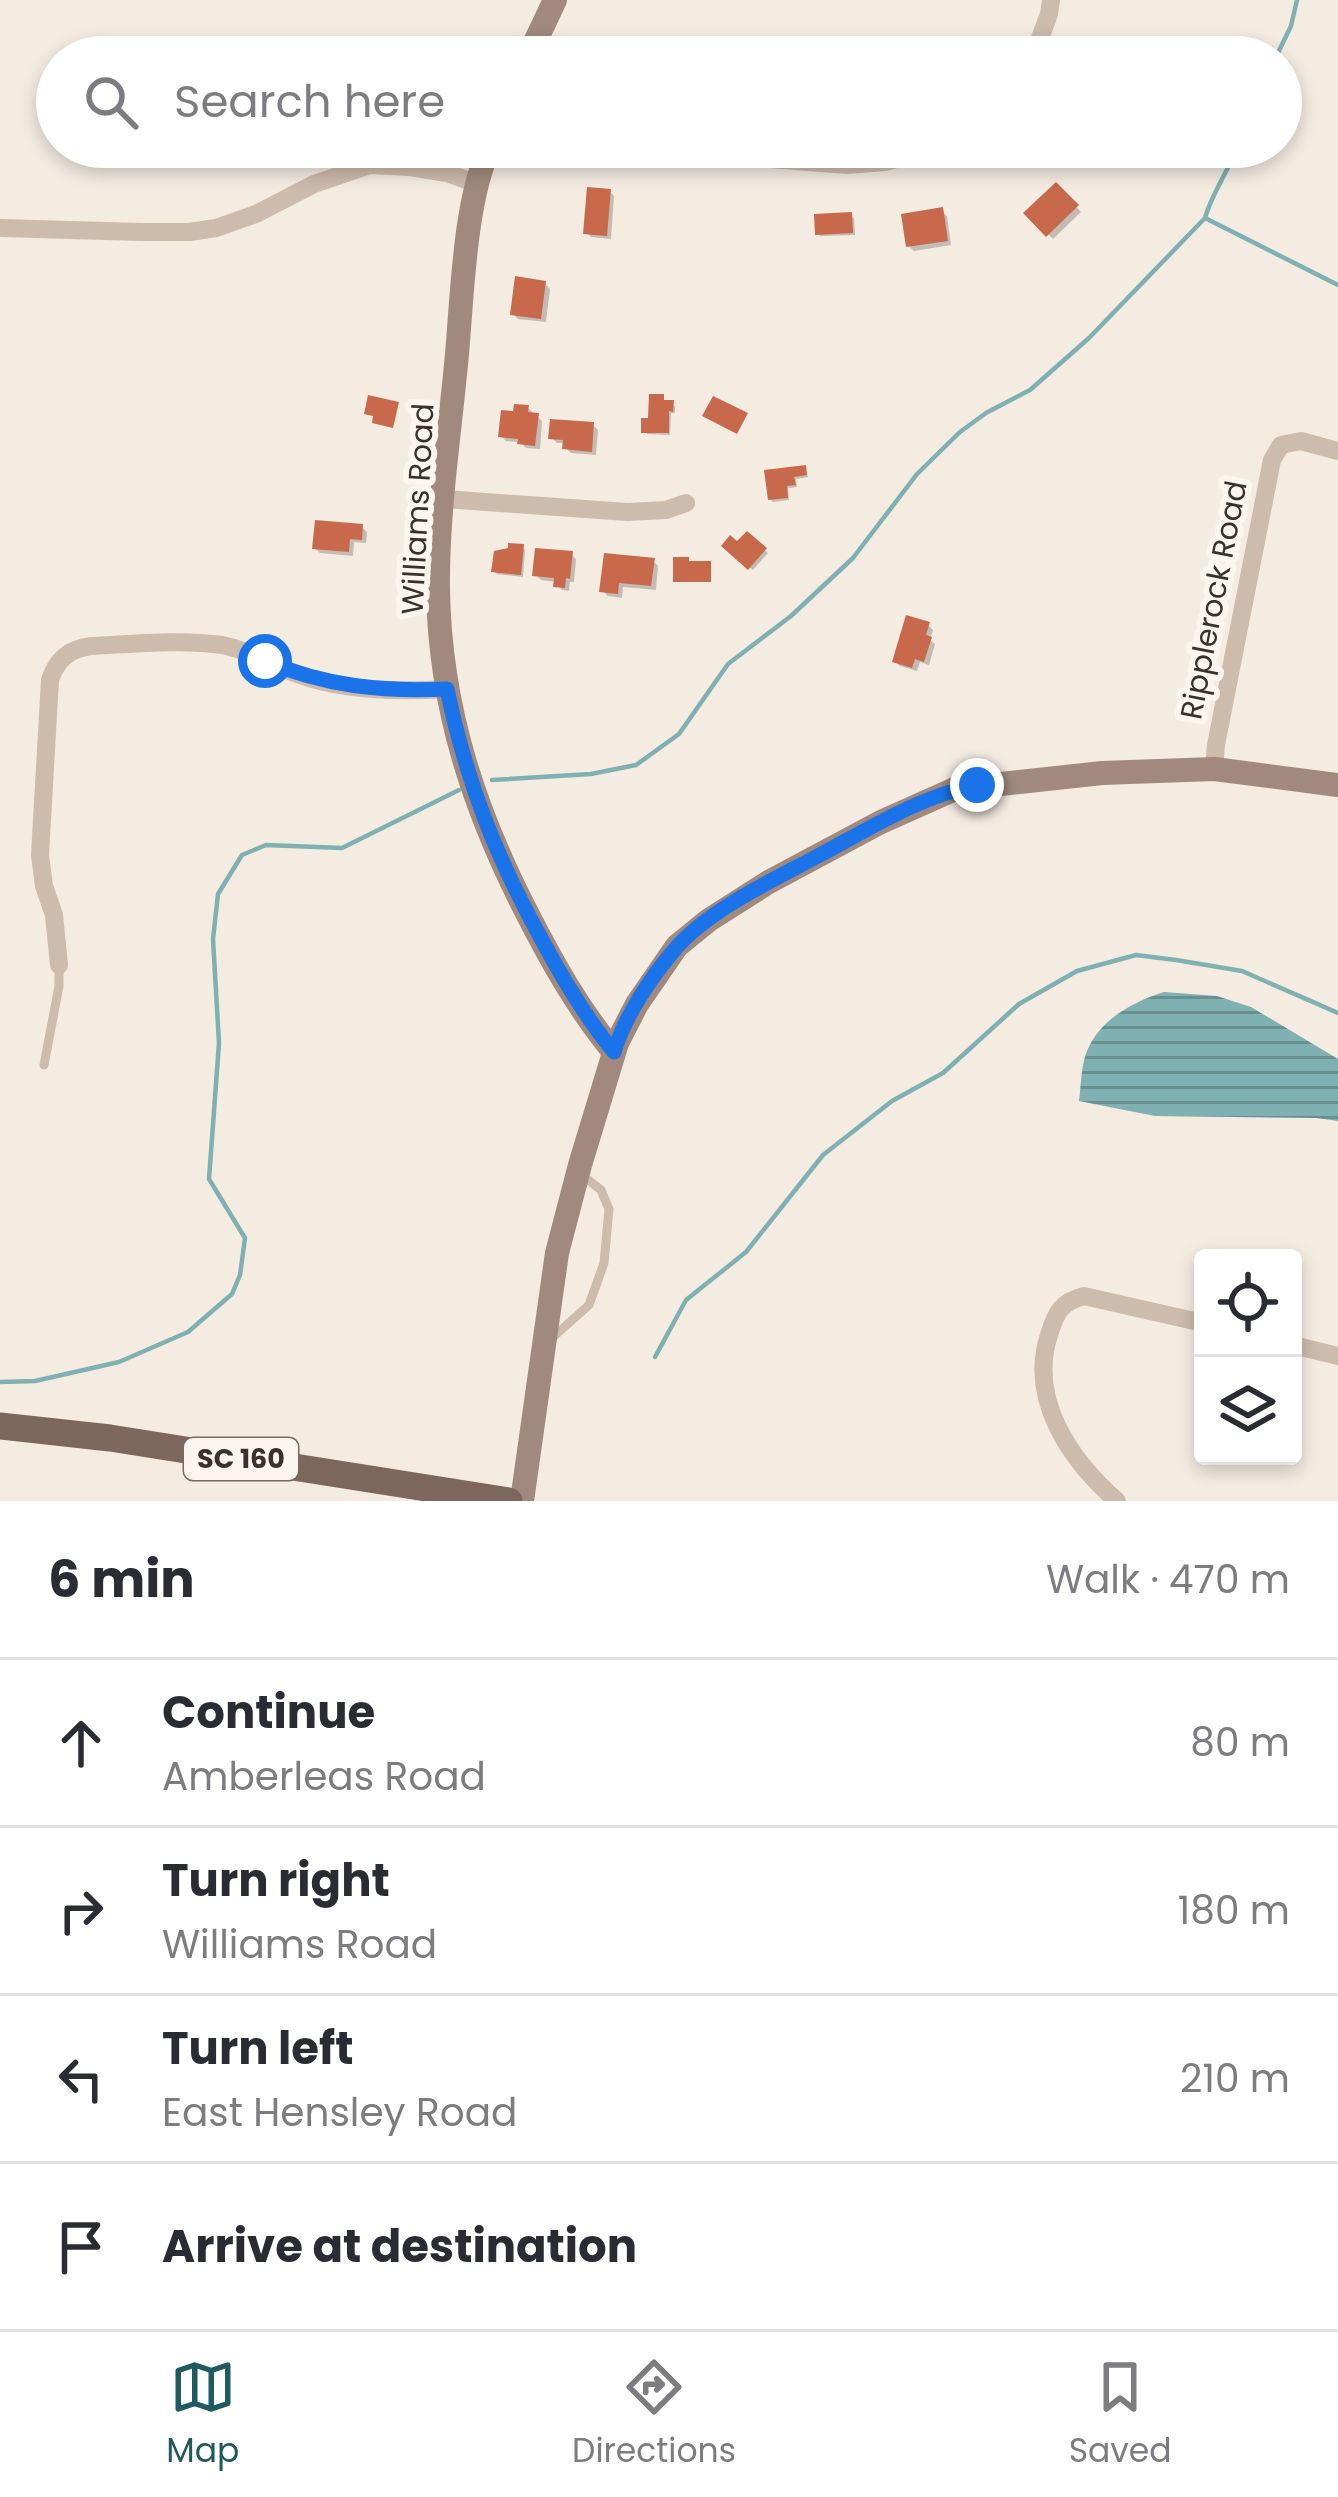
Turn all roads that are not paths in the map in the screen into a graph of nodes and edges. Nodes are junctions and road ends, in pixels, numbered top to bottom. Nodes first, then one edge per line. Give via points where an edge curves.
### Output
1 (555, 0) edge
2 (1051, 0) edge
3 (537, 36) edge
4 (1041, 36) edge
5 (362, 168) edge
6 (421, 168) edge
7 (483, 168) edge
8 (478, 184) junction
9 (0, 228) edge
10 (1338, 451) edge
11 (444, 499) junction
12 (686, 503) dead end
13 (447, 689) junction
14 (1214, 769) junction
15 (1338, 785) edge
16 (59, 965) joint
17 (614, 1052) junction
18 (44, 1065) dead end
19 (578, 1172) junction
20 (1194, 1322) edge
21 (543, 1346) junction
22 (1302, 1347) edge
23 (1338, 1356) edge
24 (0, 1426) edge
25 (509, 1501) edge
26 (522, 1501) edge
27 (1117, 1501) edge

1 - 3 main road
2 - 4 street
5 - 9 street via 216,228
6 - 8 street
7 - 8 main road, Williams Road
8 - 11 main road, Williams Road
10 - 14 street, Ripplerock Road via 1301,441 1281,445 1272,460
11 - 12 street via 627,512
11 - 13 main road, Williams Road via 438,591
13 - 16 street via 317,681 211,644 92,646 65,655 50,680 40,855
13 - 17 main road, Williams Road via 480,813 512,884
14 - 15 main road
14 - 17 main road via 977,785 880,822 767,883 677,946
16 - 18 lane
17 - 19 main road
19 - 21 main road
19 - 21 lane via 601,1190 609,1210 604,1263 589,1305
20 - 27 street via 1084,1296 1058,1309 1046,1342 1044,1391 1062,1437
21 - 26 main road
22 - 23 street
24 - 25 main road, SC 160

